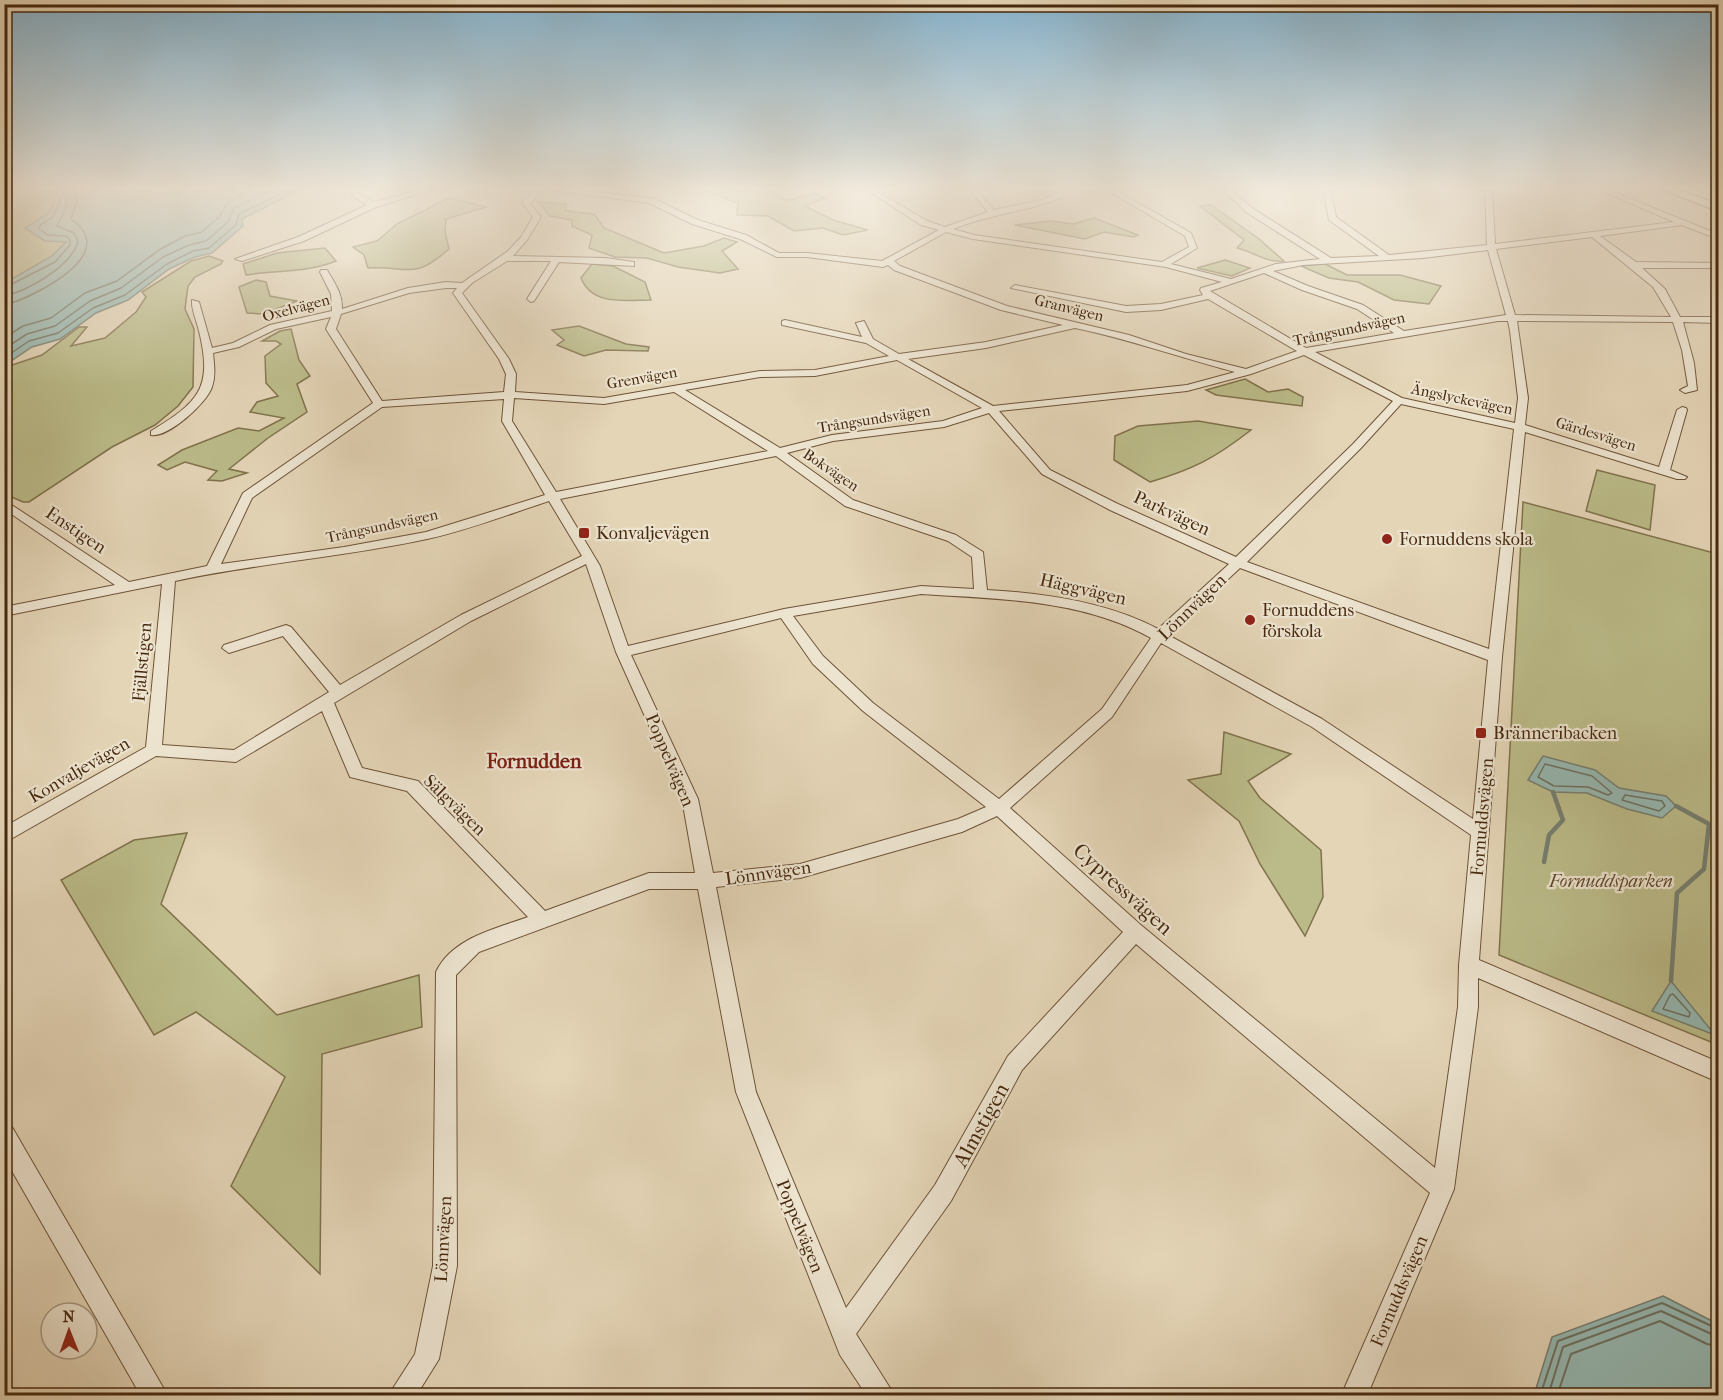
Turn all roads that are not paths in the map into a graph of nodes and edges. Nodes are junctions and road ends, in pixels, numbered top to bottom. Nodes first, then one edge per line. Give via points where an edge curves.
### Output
1 (257, 253) edge
2 (510, 253) edge
3 (774, 253) edge
4 (903, 253) edge
5 (1083, 253) edge
6 (1184, 253) edge
7 (1317, 253) edge
8 (1381, 253) edge
9 (1441, 253) edge
10 (1493, 253) edge
11 (1617, 253) edge
12 (505, 258) junction
13 (1388, 258) junction
14 (239, 259) dead end
15 (556, 260) junction
16 (1328, 260) junction
17 (886, 263) junction
18 (631, 264) dead end
19 (1163, 265) junction
20 (1631, 265) junction
21 (1719, 265) edge
22 (1266, 271) junction
23 (324, 272) dead end
24 (1230, 281) junction
25 (463, 286) junction
26 (1015, 288) dead end
27 (1209, 296) junction
28 (531, 299) dead end
29 (195, 302) dead end
30 (338, 313) junction
31 (1512, 319) junction
32 (1677, 319) junction
33 (1719, 320) edge
34 (785, 323) dead end
35 (861, 323) dead end
36 (1075, 325) junction
37 (1400, 333) junction
38 (869, 341) junction
39 (1305, 351) junction
40 (207, 352) junction
41 (900, 357) junction
42 (1247, 372) junction
43 (675, 388) junction
44 (1685, 390) dead end
45 (511, 395) junction
46 (1399, 400) junction
47 (379, 404) junction
48 (991, 410) junction
49 (1682, 410) dead end
50 (1520, 427) junction
51 (154, 433) dead end
52 (778, 452) junction
53 (1664, 470) junction
54 (1681, 477) dead end
55 (551, 497) junction
56 (4, 503) edge
57 (588, 558) junction
58 (1238, 563) junction
59 (212, 569) junction
60 (169, 578) junction
61 (127, 587) junction
62 (981, 594) junction
63 (4, 612) edge
64 (784, 613) junction
65 (1159, 636) junction
66 (229, 648) dead end
67 (623, 652) junction
68 (1495, 657) junction
69 (332, 697) junction
70 (154, 750) junction
71 (999, 808) junction
72 (1481, 832) junction
73 (4, 836) edge
74 (706, 881) junction
75 (542, 920) junction
76 (1135, 932) junction
77 (1468, 965) junction
78 (1719, 1072) edge
79 (4, 1135) edge
80 (1443, 1189) junction
81 (843, 1332) junction
82 (155, 1395) edge
83 (400, 1395) edge
84 (882, 1395) edge
85 (1354, 1395) edge

1 - 14 street
2 - 12 street
3 - 17 street, Granvägen
4 - 17 street
5 - 19 street
6 - 19 street
7 - 16 street
8 - 13 street
9 - 13 street
10 - 31 street, Fornuddsvägen
11 - 20 street
12 - 15 street
12 - 25 street
13 - 16 street
15 - 18 street
15 - 28 street
16 - 22 street
17 - 36 street, Granvägen via 1004,308
19 - 24 street
20 - 21 street
20 - 32 street via 1661,289
22 - 24 street
22 - 37 street via 1360,307
23 - 30 street via 339,300
24 - 27 street via 1204,290
25 - 30 street, Oxelvägen via 408,291
25 - 45 street, Poppelvägen via 458,293 504,358 511,374
26 - 27 street via 1126,309 1161,307
27 - 39 street, Ängslyckevägen
29 - 40 street via 206,330
30 - 40 street, Oxelvägen via 273,327 236,345
30 - 47 street via 331,329
31 - 32 street, Trångsundsvägen
31 - 37 street, Trångsundsvägen
31 - 50 street, Fornuddsvägen via 1523,398
32 - 33 street, Trångsundsvägen
32 - 44 street via 1690,359 1692,388
34 - 38 street, Parkvägen
35 - 38 street
36 - 41 street, Grenvägen via 986,345
36 - 42 street, Granvägen
37 - 39 street, Trångsundsvägen
38 - 41 street, Parkvägen
39 - 42 street, Trångsundsvägen
39 - 46 street, Ängslyckevägen
40 - 51 street via 210,377 204,395 176,421
41 - 43 street, Grenvägen via 816,374 760,374
41 - 48 street, Parkvägen
42 - 48 street, Trångsundsvägen via 1187,388
43 - 45 street, Grenvägen via 604,401
43 - 52 street, Bokvägen
45 - 47 street, Grenvägen
45 - 55 street, Poppelvägen via 507,421
46 - 50 street, Ängslyckevägen
46 - 58 street, Lönnvägen
47 - 59 street via 247,496
48 - 52 street, Trångsundsvägen via 944,423 832,438
48 - 58 street, Parkvägen via 1046,472
49 - 53 street
50 - 53 street, Gärdesvägen
50 - 68 street, Fornuddsvägen
52 - 55 street, Trångsundsvägen
52 - 62 street, Bokvägen via 849,503 952,538 978,555
53 - 54 street, Gärdesvägen
55 - 57 street, Poppelvägen
55 - 59 street, Trångsundsvägen via 428,534 344,551
56 - 61 street, Enstigen
57 - 67 street, Poppelvägen
57 - 69 street, Konvaljevägen via 466,618
58 - 65 street, Lönnvägen
58 - 68 street, Parkvägen
59 - 60 street, Trångsundsvägen
60 - 61 street, Trångsundsvägen
60 - 70 street, Fjällstigen
61 - 63 street, Trångsundsvägen
62 - 64 street, Häggvägen via 921,590
62 - 65 street, Häggvägen via 1033,597 1128,619
64 - 67 street, Häggvägen
64 - 71 street, Cypressvägen via 818,660 868,708
65 - 71 street, Lönnvägen via 1107,713
65 - 72 street, Häggvägen via 1317,723
66 - 69 street via 286,630
67 - 74 street, Poppelvägen via 690,799
68 - 72 street, Fornuddsvägen
69 - 70 street, Konvaljevägen via 236,756
69 - 75 street, Sälgvägen via 356,773 412,786
70 - 73 street, Konvaljevägen
71 - 74 street, Lönnvägen via 962,825 800,871
71 - 76 street, Cypressvägen
72 - 77 street, Fornuddsvägen
74 - 75 street, Lönnvägen via 649,881
74 - 81 street, Poppelvägen via 746,1092
75 - 83 street, Lönnvägen via 472,946 446,972 445,1266 426,1359
76 - 80 street, Cypressvägen
76 - 81 street, Almstigen via 1015,1063 943,1194
77 - 78 street
77 - 80 street, Fornuddsvägen via 1468,1007
79 - 82 street
80 - 85 street, Fornuddsvägen
81 - 84 street, Poppelvägen

